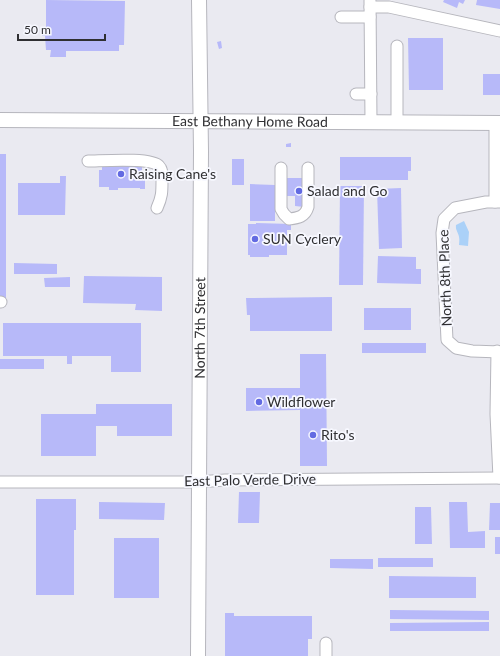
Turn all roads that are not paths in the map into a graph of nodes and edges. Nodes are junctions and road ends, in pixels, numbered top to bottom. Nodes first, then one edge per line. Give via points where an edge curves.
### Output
1 (199, 0) edge
2 (370, 8) edge
3 (341, 17) dead end
4 (500, 31) edge
5 (397, 46) dead end
6 (356, 94) dead end
7 (371, 94) junction
8 (0, 120) edge
9 (200, 122) junction
10 (371, 122) junction
11 (397, 122) junction
12 (497, 123) edge
13 (88, 161) dead end
14 (281, 168) dead end
15 (308, 168) dead end
16 (498, 202) edge
17 (157, 208) dead end
18 (499, 351) edge
19 (500, 478) edge
20 (0, 482) edge
21 (198, 482) junction
22 (326, 643) dead end
23 (198, 656) edge
24 (326, 656) edge

1 - 9 main road, North 7th Street
2 - 3 street
2 - 4 street via 389,7
2 - 7 street
5 - 11 street
6 - 7 street
7 - 10 street
8 - 9 main road, East Bethany Home Road
9 - 10 main road, East Bethany Home Road
9 - 21 main road, North 7th Street
10 - 11 main road, East Bethany Home Road
11 - 12 main road, East Bethany Home Road
12 - 16 street, North 8th Place
13 - 17 street via 145,160 155,163 162,171 162,197
14 - 15 street via 282,209 289,219 301,217 306,213
16 - 18 street, North 8th Place via 455,208 444,219 442,232 447,340 456,348
18 - 19 street, North 8th Place via 496,414
19 - 21 street, East Palo Verde Drive
20 - 21 street, East Palo Verde Drive
21 - 23 main road, North 7th Street
22 - 24 street

